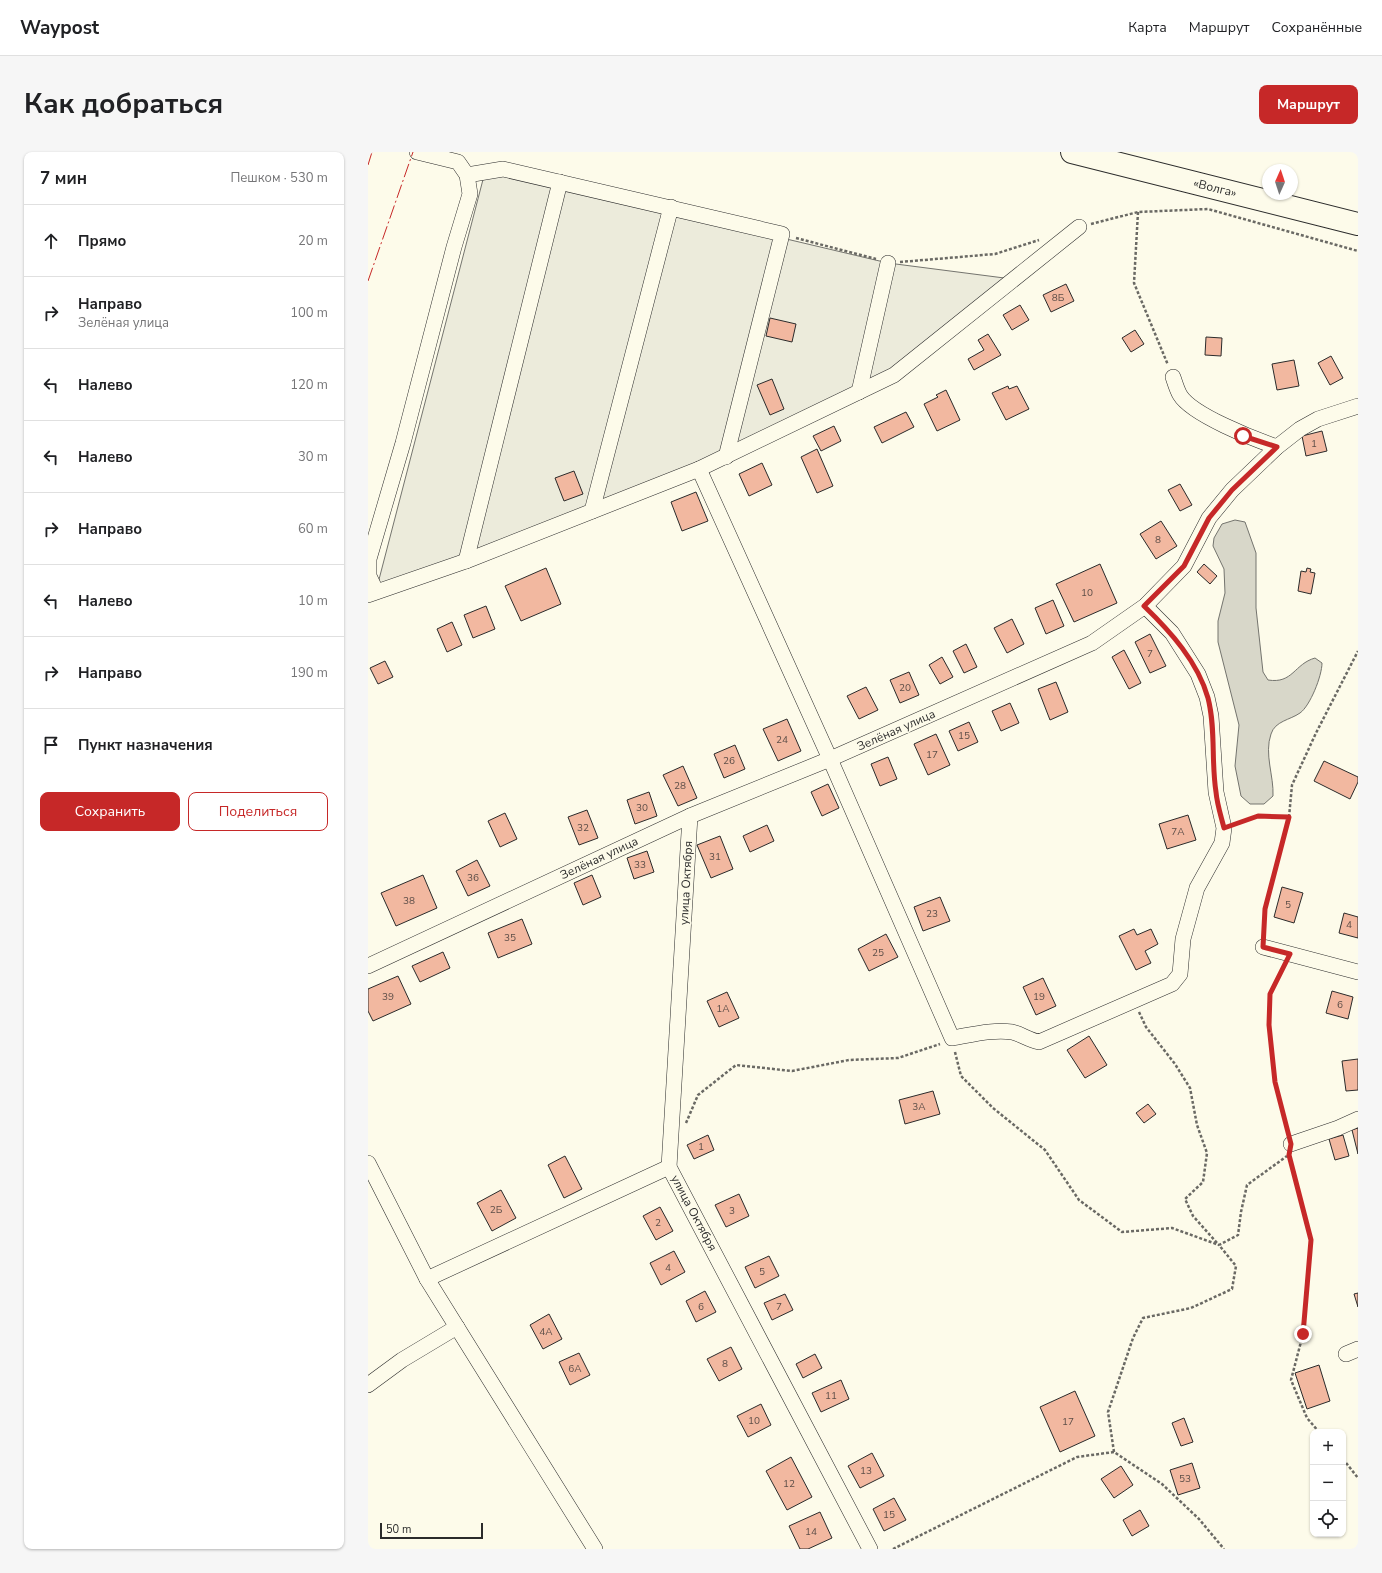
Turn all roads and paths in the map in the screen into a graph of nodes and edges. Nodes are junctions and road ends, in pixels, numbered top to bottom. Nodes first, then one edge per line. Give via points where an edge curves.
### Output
1 (417, 152) edge
2 (1072, 152) edge
3 (463, 169) junction
4 (560, 182) junction
5 (671, 208) junction
6 (1138, 212) dead end
7 (1358, 224) edge
8 (1079, 227) dead end
9 (888, 263) dead end
10 (1173, 377) joint
11 (859, 392) junction
12 (1358, 406) edge
13 (1277, 447) junction
14 (726, 457) junction
15 (699, 469) junction
16 (592, 511) junction
17 (466, 561) junction
18 (372, 593) edge
19 (1144, 606) junction
20 (1358, 651) edge
21 (830, 759) junction
22 (690, 816) junction
23 (1289, 817) junction
24 (1224, 828) junction
25 (1263, 947) joint
26 (1290, 954) junction
27 (368, 966) edge
28 (1358, 972) edge
29 (1133, 1001) junction
30 (952, 1038) junction
31 (1358, 1119) edge
32 (684, 1131) dead end
33 (1291, 1144) joint
34 (368, 1163) edge
35 (669, 1167) junction
36 (1219, 1245) junction
37 (427, 1279) junction
38 (457, 1327) junction
39 (368, 1385) edge
40 (1316, 1429) edge
41 (1114, 1452) junction
42 (1346, 1462) edge
43 (1358, 1478) edge
44 (595, 1549) edge
45 (870, 1549) edge
46 (893, 1549) edge
47 (1224, 1549) edge

1 - 3 street
2 - 7 highway, «Волга»
3 - 4 street via 503,169
3 - 18 street via 470,194 369,559
4 - 5 street
4 - 17 street
5 - 14 street via 782,234
5 - 16 street
6 - 10 path via 1134,283
8 - 11 street via 894,375
9 - 11 street
10 - 13 street via 1180,395 1189,406 1243,436
11 - 14 street
12 - 13 street, Зелёная улица via 1318,419
13 - 19 street, Зелёная улица via 1232,490 1209,518 1184,566
14 - 15 street
15 - 16 street
15 - 21 street
16 - 17 street
17 - 18 street
19 - 21 street, Зелёная улица via 1092,643
19 - 24 street via 1172,633 1198,674 1207,696 1211,716 1216,792
20 - 23 path via 1292,785
21 - 22 street, Зелёная улица
21 - 30 street
22 - 27 street, Зелёная улица
22 - 35 street, улица Октября
23 - 24 path via 1258,816
23 - 25 path via 1265,909
24 - 29 street via 1222,843 1197,888 1183,939 1180,974 1172,984
25 - 26 street
26 - 28 street
26 - 33 path via 1270,994 1269,1025 1275,1082
29 - 30 street via 1039,1042 1014,1033 997,1031
29 - 36 path via 1146,1027 1190,1088 1197,1125 1207,1153 1203,1182 1185,1199 1193,1216
30 - 32 path via 898,1058 850,1060 792,1071 736,1065 698,1095
30 - 36 path via 961,1076 993,1108 1045,1150 1078,1200 1122,1232 1172,1228
31 - 33 street
34 - 37 street
35 - 37 street
35 - 45 street, улица Октября
36 - 40 path via 1238,1235 1247,1185 1289,1155 1311,1240 1303,1334 1291,1380 1307,1418
36 - 41 path via 1236,1266 1232,1289 1191,1308 1143,1318 1133,1338 1108,1412
37 - 38 street
38 - 39 street via 402,1360
38 - 44 street
41 - 46 path via 1077,1458
41 - 47 path via 1162,1484 1199,1519
42 - 43 path

